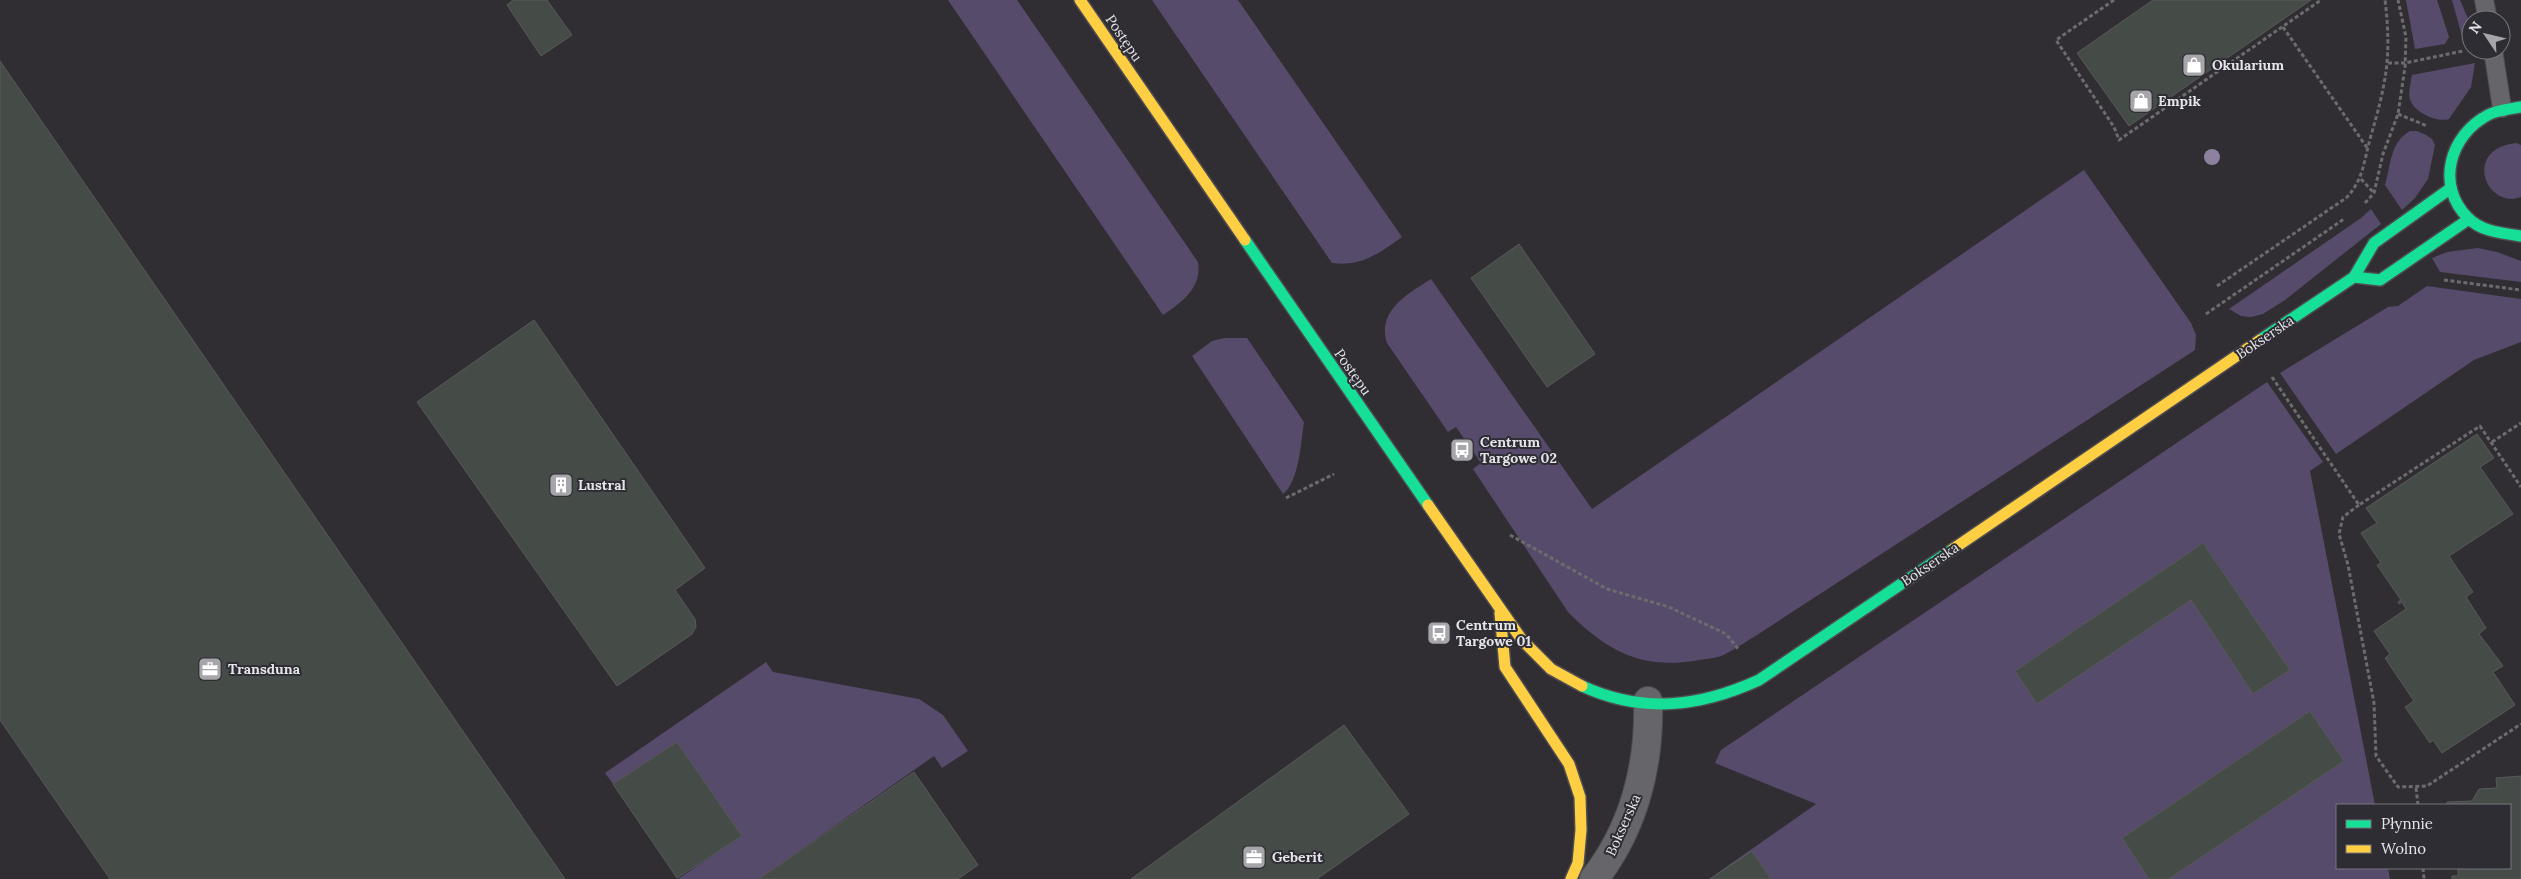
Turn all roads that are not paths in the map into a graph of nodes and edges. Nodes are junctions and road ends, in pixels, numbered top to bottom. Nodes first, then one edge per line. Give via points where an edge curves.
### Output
1 (1080, 0) edge
2 (2495, 60) edge
3 (2521, 107) edge
4 (2502, 108) junction
5 (2451, 188) junction
6 (2469, 219) junction
7 (2521, 236) edge
8 (2354, 277) junction
9 (1500, 613) junction
10 (1648, 701) junction
11 (1571, 879) edge
12 (1594, 879) edge

1 - 9 street, Postępu via 1484,585
2 - 4 lane
3 - 4 street
4 - 5 street via 2468,126 2457,142 2450,165
5 - 6 street
5 - 8 street, Bokserska via 2374,243
6 - 7 street via 2486,231 2506,237
6 - 8 street via 2380,280
8 - 10 street, Bokserska via 1759,680 1728,694 1690,703
9 - 10 street, Postępu via 1537,656 1569,679 1605,695
9 - 11 street via 1505,667 1569,764 1580,797 1582,830 1578,863
10 - 12 street, Bokserska via 1649,734 1642,779 1627,824

